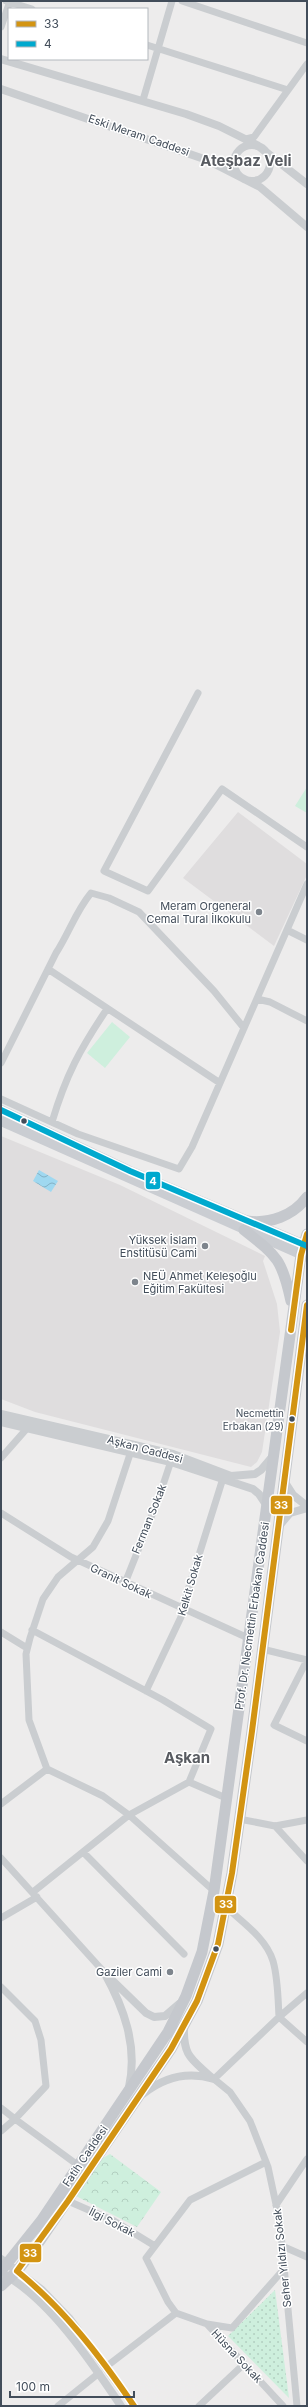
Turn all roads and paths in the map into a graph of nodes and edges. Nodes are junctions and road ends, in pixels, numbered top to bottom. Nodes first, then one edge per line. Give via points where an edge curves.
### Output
1 (8, 1) edge
2 (172, 1) edge
3 (182, 1) edge
4 (29, 8) edge
5 (1, 27) edge
6 (307, 43) edge
7 (148, 46) edge
8 (158, 49) junction
9 (1, 59) edge
10 (307, 64) edge
11 (1, 89) edge
12 (288, 90) junction
13 (143, 100) junction
14 (246, 139) junction
15 (243, 179) junction
16 (307, 184) edge
17 (307, 227) edge
18 (198, 693) dead end
19 (307, 847) edge
20 (307, 884) edge
21 (287, 930) junction
22 (307, 940) edge
23 (48, 969) junction
24 (257, 999) junction
25 (107, 1009) junction
26 (307, 1021) edge
27 (244, 1028) junction
28 (1, 1063) edge
29 (220, 1083) junction
30 (1, 1099) edge
31 (1, 1110) edge
32 (1, 1121) edge
33 (52, 1122) junction
34 (307, 1197) edge
35 (245, 1225) junction
36 (307, 1234) edge
37 (305, 1251) edge
38 (307, 1305) edge
39 (293, 1313) junction
40 (305, 1334) edge
41 (1, 1414) edge
42 (1, 1422) edge
43 (30, 1425) junction
44 (132, 1449) junction
45 (276, 1449) junction
46 (1, 1458) edge
47 (172, 1458) junction
48 (223, 1477) junction
49 (284, 1481) junction
50 (267, 1507) junction
51 (307, 1507) edge
52 (1, 1513) edge
53 (278, 1527) junction
54 (76, 1560) junction
55 (125, 1583) junction
56 (182, 1610) junction
57 (32, 1630) junction
58 (1, 1632) edge
59 (248, 1638) junction
60 (28, 1648) junction
61 (262, 1649) junction
62 (307, 1660) edge
63 (146, 1691) junction
64 (307, 1741) edge
65 (47, 1769) junction
66 (189, 1782) junction
67 (226, 1798) junction
68 (1, 1804) edge
69 (129, 1815) junction
70 (239, 1819) junction
71 (307, 1820) edge
72 (275, 1826) junction
73 (83, 1852) junction
74 (1, 1858) edge
75 (307, 1861) edge
76 (214, 1891) junction
77 (35, 1895) junction
78 (226, 1906) junction
79 (1, 1918) edge
80 (184, 1954) dead end
81 (104, 1972) junction
82 (1, 1987) edge
83 (307, 1993) edge
84 (186, 1996) junction
85 (197, 2001) joint
86 (279, 2017) junction
87 (184, 2026) junction
88 (307, 2042) edge
89 (214, 2080) junction
90 (132, 2097) junction
91 (1, 2108) edge
92 (14, 2118) junction
93 (1, 2131) edge
94 (307, 2159) edge
95 (266, 2162) junction
96 (79, 2166) junction
97 (68, 2201) junction
98 (276, 2205) junction
99 (155, 2246) junction
100 (282, 2246) junction
101 (307, 2257) edge
102 (6, 2269) edge
103 (284, 2269) junction
104 (1, 2286) edge
105 (176, 2313) junction
106 (206, 2324) junction
107 (244, 2364) junction
108 (107, 2366) junction
109 (99, 2373) junction
110 (58, 2406) edge
111 (121, 2406) edge
112 (134, 2406) edge
113 (199, 2406) edge
114 (283, 2406) edge
115 (297, 2406) edge

1 - 4 street
1 - 5 street
2 - 8 street
3 - 6 street
7 - 8 street
8 - 12 street
8 - 13 street
9 - 13 street
10 - 12 street
11 - 15 street, Eski Meram Caddesi via 189,152
12 - 14 street via 254,137
13 - 14 street via 203,119
14 - 16 street
15 - 15 street via 254,181 265,175 269,158 262,149 251,145 245,146 236,154 234,165 238,175
15 - 17 street, Eski Meram Caddesi via 274,197
18 - 19 street via 104,871 148,891 222,789
20 - 21 street
21 - 22 street
21 - 24 street
23 - 25 street
23 - 27 street via 79,908 92,893 109,898 139,912 214,991
23 - 28 street
24 - 26 street via 270,1002
24 - 27 street
25 - 29 street
25 - 33 street via 82,1045 69,1071
27 - 29 street
29 - 33 street via 179,1169 78,1134
30 - 33 street
31 - 35 main road
32 - 35 main road
34 - 35 main road via 295,1210 281,1217
35 - 37 main road
35 - 39 main road via 279,1262 288,1282
36 - 37 main road, Prof. Dr. Necmettin Erbakan Caddesi
37 - 39 main road, Prof. Dr. Necmettin Erbakan Caddesi
38 - 40 main road, Prof. Dr. Necmettin Erbakan Caddesi
39 - 45 main road, Prof. Dr. Necmettin Erbakan Caddesi
40 - 49 main road, Prof. Dr. Necmettin Erbakan Caddesi
41 - 43 street, Aşkan Caddesi
42 - 43 street, Aşkan Caddesi
43 - 44 street, Aşkan Caddesi
43 - 46 street
44 - 47 street, Aşkan Caddesi
44 - 54 street via 108,1521 93,1547
45 - 48 street, Aşkan Caddesi via 266,1465 255,1474
45 - 50 main road, Prof. Dr. Necmettin Erbakan Caddesi
47 - 48 street, Aşkan Caddesi
47 - 55 street, Ferman Sokak
48 - 50 street, Aşkan Caddesi via 253,1489
48 - 56 street, Kelkit Sokak
49 - 51 street via 293,1496
49 - 53 main road, Prof. Dr. Necmettin Erbakan Caddesi
50 - 59 main road, Prof. Dr. Necmettin Erbakan Caddesi
51 - 53 street via 290,1513
52 - 54 street, Granit Sokak
53 - 61 main road, Prof. Dr. Necmettin Erbakan Caddesi
54 - 55 street, Granit Sokak
54 - 57 street via 58,1578 44,1600
55 - 56 street, Granit Sokak
56 - 59 street, Granit Sokak
56 - 63 street, Kelkit Sokak
57 - 60 street
57 - 63 street
58 - 60 street
59 - 67 main road, Prof. Dr. Necmettin Erbakan Caddesi
60 - 65 street via 29,1720
61 - 62 street
61 - 70 main road, Prof. Dr. Necmettin Erbakan Caddesi
62 - 64 street via 274,1725
63 - 66 street via 211,1729
65 - 68 street
65 - 69 street via 103,1796
66 - 67 street
66 - 69 street
67 - 76 main road, Prof. Dr. Necmettin Erbakan Caddesi
69 - 73 street
69 - 76 street
70 - 72 street
70 - 78 main road, Prof. Dr. Necmettin Erbakan Caddesi
71 - 72 street
72 - 75 street
73 - 77 street
73 - 80 street
74 - 77 street
76 - 84 main road, Prof. Dr. Necmettin Erbakan Caddesi via 207,1934
77 - 79 street
77 - 81 street
78 - 85 main road, Prof. Dr. Necmettin Erbakan Caddesi via 218,1944
78 - 86 street via 258,1936 272,1959
81 - 84 street via 142,2010 154,2016 168,2015
81 - 90 street via 114,1989 128,2029 132,2060
82 - 92 street via 35,2021 41,2040 46,2086
83 - 86 street
84 - 90 main road, Fatih Caddesi
85 - 87 main road, Fatih Caddesi
86 - 88 street
86 - 89 street
87 - 89 street via 186,2052
87 - 90 main road, Fatih Caddesi
89 - 90 street via 194,2075 177,2076
89 - 95 street, Seher Yıldızı Sokak via 230,2092 250,2121
90 - 96 main road, Fatih Caddesi
90 - 97 main road, Fatih Caddesi
91 - 92 street
92 - 93 street
92 - 96 street
94 - 98 street
95 - 98 street, Seher Yıldızı Sokak
95 - 99 street via 190,2200
96 - 102 main road, Fatih Caddesi
97 - 99 street, İlgi Sokak via 114,2221
97 - 102 main road, Fatih Caddesi
98 - 100 street, Seher Yıldızı Sokak
99 - 105 street via 146,2258
100 - 101 street
100 - 103 street, Seher Yıldızı Sokak
102 - 104 main road, Fatih Caddesi
102 - 108 street via 42,2290 69,2318
102 - 109 street via 61,2324
103 - 106 street via 232,2328
103 - 115 street, Seher Yıldızı Sokak
105 - 106 street, Hüsna Sokak
105 - 108 street
106 - 107 street, Hüsna Sokak
107 - 113 street
107 - 114 street, Hüsna Sokak
108 - 112 street
109 - 110 street
109 - 111 street

